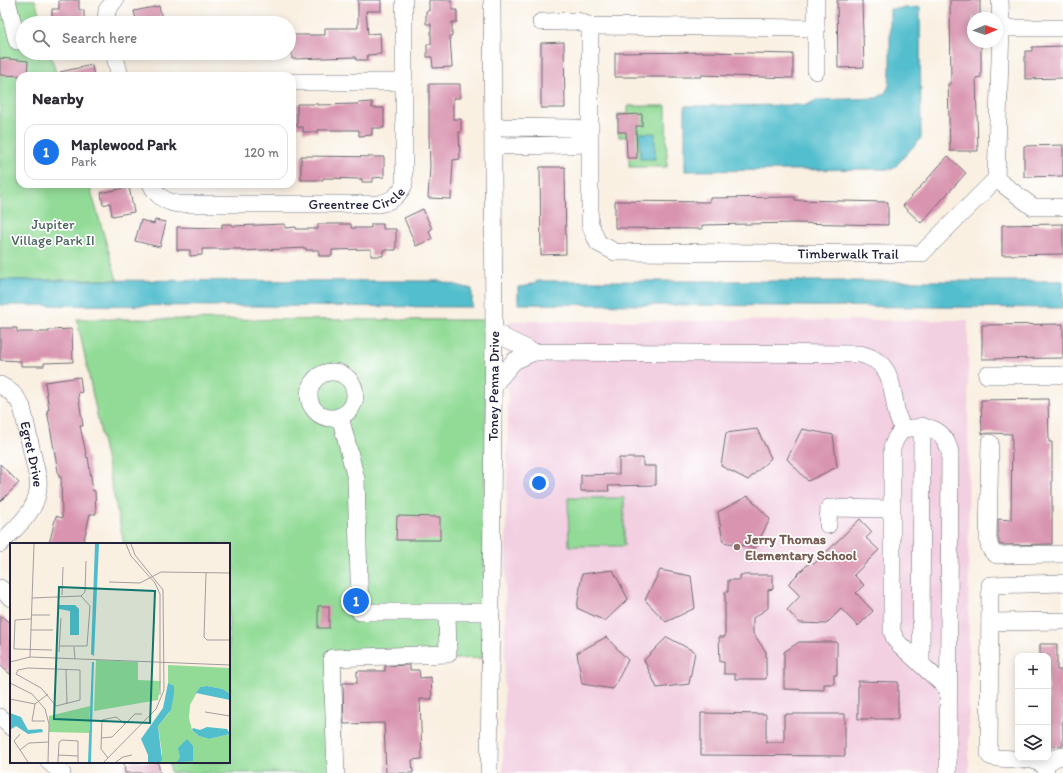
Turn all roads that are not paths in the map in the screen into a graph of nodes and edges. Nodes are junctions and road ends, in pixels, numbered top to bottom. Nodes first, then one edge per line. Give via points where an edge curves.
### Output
1 (6, 0) edge
2 (115, 0) edge
3 (404, 0) edge
4 (492, 0) edge
5 (816, 0) edge
6 (1000, 0) edge
7 (1000, 12) edge
8 (107, 16) edge
9 (540, 22) dead end
10 (590, 26) junction
11 (816, 28) junction
12 (1003, 28) edge
13 (1063, 28) edge
14 (16, 37) edge
15 (999, 48) edge
16 (116, 60) edge
17 (816, 71) dead end
18 (119, 72) edge
19 (296, 82) edge
20 (404, 82) junction
21 (493, 127) junction
22 (589, 139) junction
23 (494, 146) junction
24 (996, 179) junction
25 (153, 188) edge
26 (1063, 207) edge
27 (494, 331) junction
28 (534, 352) junction
29 (987, 375) dead end
30 (1063, 375) edge
31 (0, 385) edge
32 (494, 385) junction
33 (340, 416) dead end
34 (922, 426) junction
35 (903, 429) junction
36 (990, 443) dead end
37 (891, 508) junction
38 (828, 526) dead end
39 (0, 544) edge
40 (1063, 554) edge
41 (1063, 583) edge
42 (0, 588) edge
43 (10, 597) edge
44 (447, 612) junction
45 (491, 612) junction
46 (1063, 621) edge
47 (990, 622) junction
48 (921, 664) junction
49 (948, 689) junction
50 (0, 717) edge
51 (10, 726) edge
52 (1063, 756) edge
53 (50, 763) edge
54 (1045, 769) edge
55 (62, 773) edge
56 (336, 773) edge
57 (489, 773) edge
58 (948, 773) edge

1 - 14 street
2 - 8 street via 107,10
3 - 20 street, Greentree Circle
4 - 21 street, Toney Penna Drive
5 - 11 street
6 - 7 street
9 - 10 street via 577,21
10 - 11 street
10 - 22 street, Timberwalk Trail
11 - 17 street
12 - 13 street
15 - 24 street
16 - 18 street
19 - 20 street
20 - 25 street, Greentree Circle via 404,184 400,192 387,202 177,204 161,198
21 - 22 street via 575,128 583,131
21 - 23 street, Toney Penna Drive
22 - 23 street via 581,144 570,145
22 - 24 street, Timberwalk Trail via 590,224 598,243 614,252 921,254
23 - 27 street, Toney Penna Drive
24 - 26 street via 1033,207
27 - 28 street
27 - 32 street, Toney Penna Drive
28 - 32 street via 514,360
28 - 35 street via 860,354 874,359 891,379 897,416
29 - 30 street
31 - 39 street, Egret Drive via 12,392 22,407 39,488 34,505
32 - 45 street, Toney Penna Drive
33 - 44 street via 356,479 360,612
34 - 35 street
34 - 48 street
34 - 49 street via 944,437 950,452
35 - 37 street via 892,448
36 - 40 street via 988,545 992,552 997,555
37 - 38 street via 829,508
37 - 48 street via 892,632 900,645
41 - 47 street via 990,585
42 - 43 street
44 - 45 street
44 - 56 street via 448,654 332,658
45 - 57 street, Toney Penna Drive
46 - 47 street
47 - 54 street via 990,756 1033,760
48 - 49 street
49 - 58 street
50 - 51 street
52 - 54 street via 1055,758
53 - 55 street

